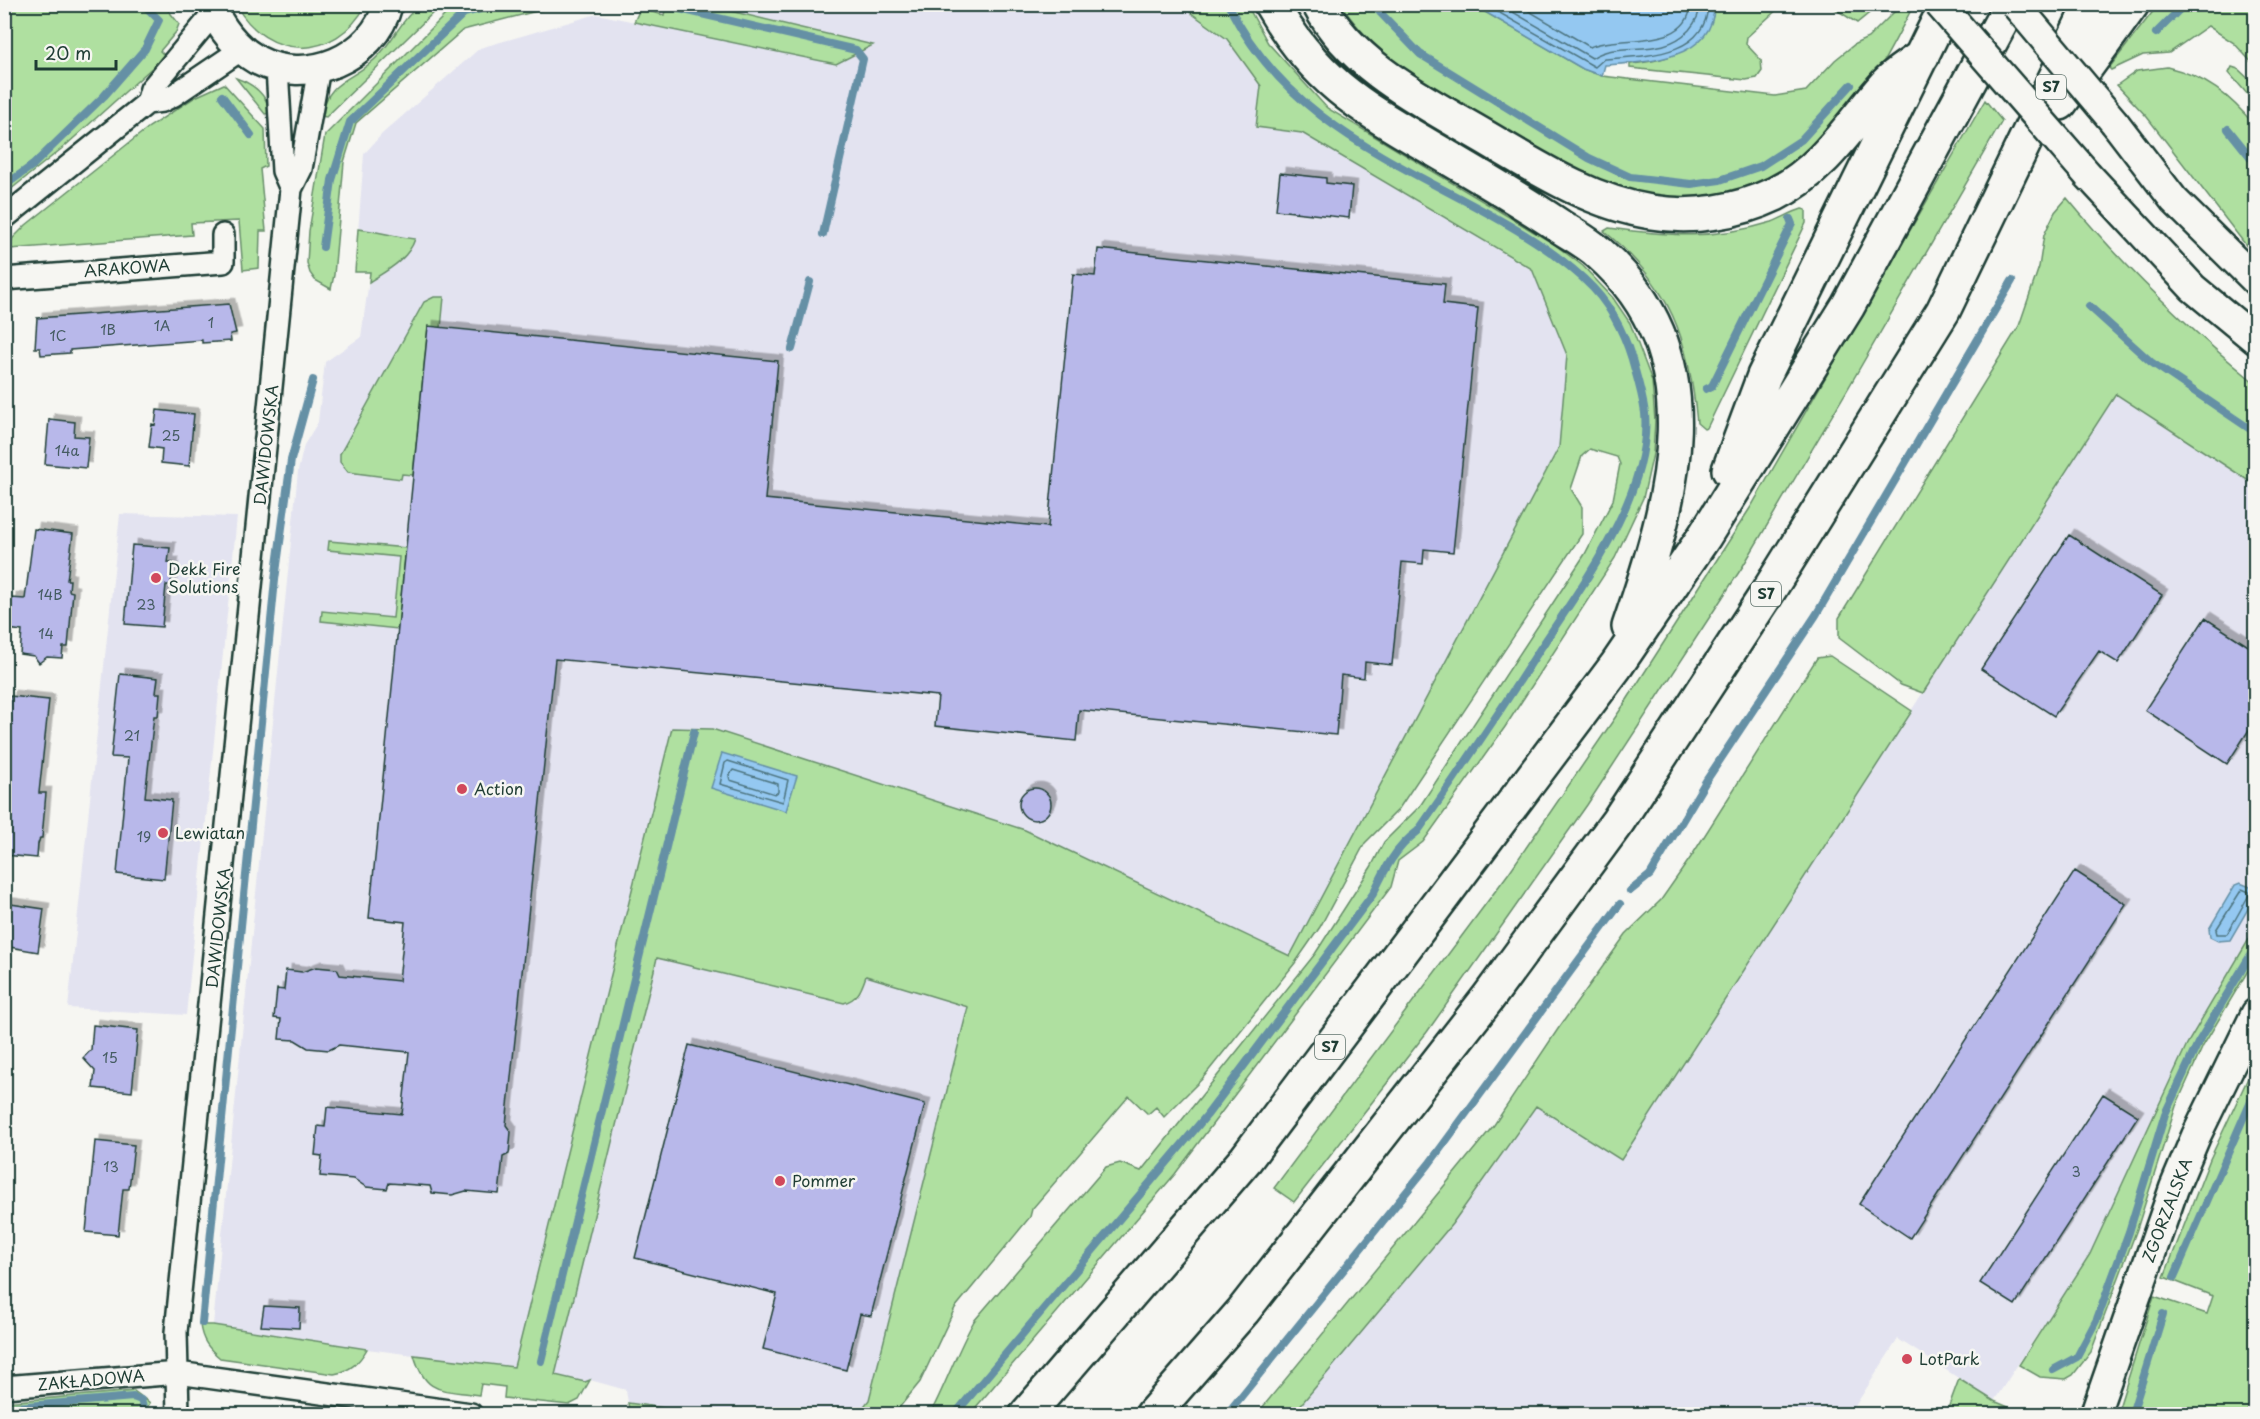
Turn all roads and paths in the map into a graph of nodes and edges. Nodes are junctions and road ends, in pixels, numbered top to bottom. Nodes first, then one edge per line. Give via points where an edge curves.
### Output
1 (1270, 4) edge
2 (1318, 4) edge
3 (1940, 4) edge
4 (1947, 4) edge
5 (2013, 4) edge
6 (2091, 4) edge
7 (2132, 4) edge
8 (389, 6) edge
9 (212, 9) edge
10 (242, 49) junction
11 (1922, 56) junction
12 (276, 68) junction
13 (319, 68) junction
14 (147, 103) junction
15 (2012, 170) junction
16 (291, 189) junction
17 (4, 218) edge
18 (223, 235) dead end
19 (4, 279) edge
20 (2256, 281) edge
21 (2256, 340) edge
22 (1704, 537) junction
23 (1616, 666) junction
24 (2256, 1013) edge
25 (178, 1373) junction
26 (4, 1387) edge
27 (178, 1414) edge
28 (471, 1414) edge
29 (1027, 1414) edge
30 (1153, 1414) edge
31 (2095, 1414) edge

1 - 23 highway via 1295,44 1331,83 1599,252 1633,290 1655,323 1671,371 1676,431 1669,488 1648,571
2 - 11 highway via 1350,46 1387,77 1441,112 1551,176 1596,197 1678,215 1715,213 1788,186 1833,150 1888,82
3 - 21 street, bridge via 2088,175 2193,288
4 - 11 highway, S7
5 - 20 street, bridge via 2115,123 2174,200
5 - 22 highway via 1848,306
6 - 15 highway, S7
7 - 15 highway
8 - 13 street via 375,32 355,53
9 - 10 street via 226,33
9 - 14 street via 151,89
10 - 12 street
10 - 14 street via 174,95
11 - 22 highway, S7 via 1764,376
12 - 13 street
12 - 16 street, DAWIDOWSKA via 283,171
13 - 16 street, DAWIDOWSKA via 301,169
14 - 17 street
15 - 30 highway, S7 via 1943,311 1766,595 1618,821 1488,998 1250,1302
16 - 25 street, DAWIDOWSKA via 176,1332
18 - 19 street, ARAKOWA via 223,262
22 - 23 highway, S7
23 - 29 highway, S7 via 1246,1159
24 - 31 street, ZGORZALSKA via 2174,1188
25 - 26 street, ZAKŁADOWA
25 - 27 street, DAWIDOWSKA
25 - 28 street

